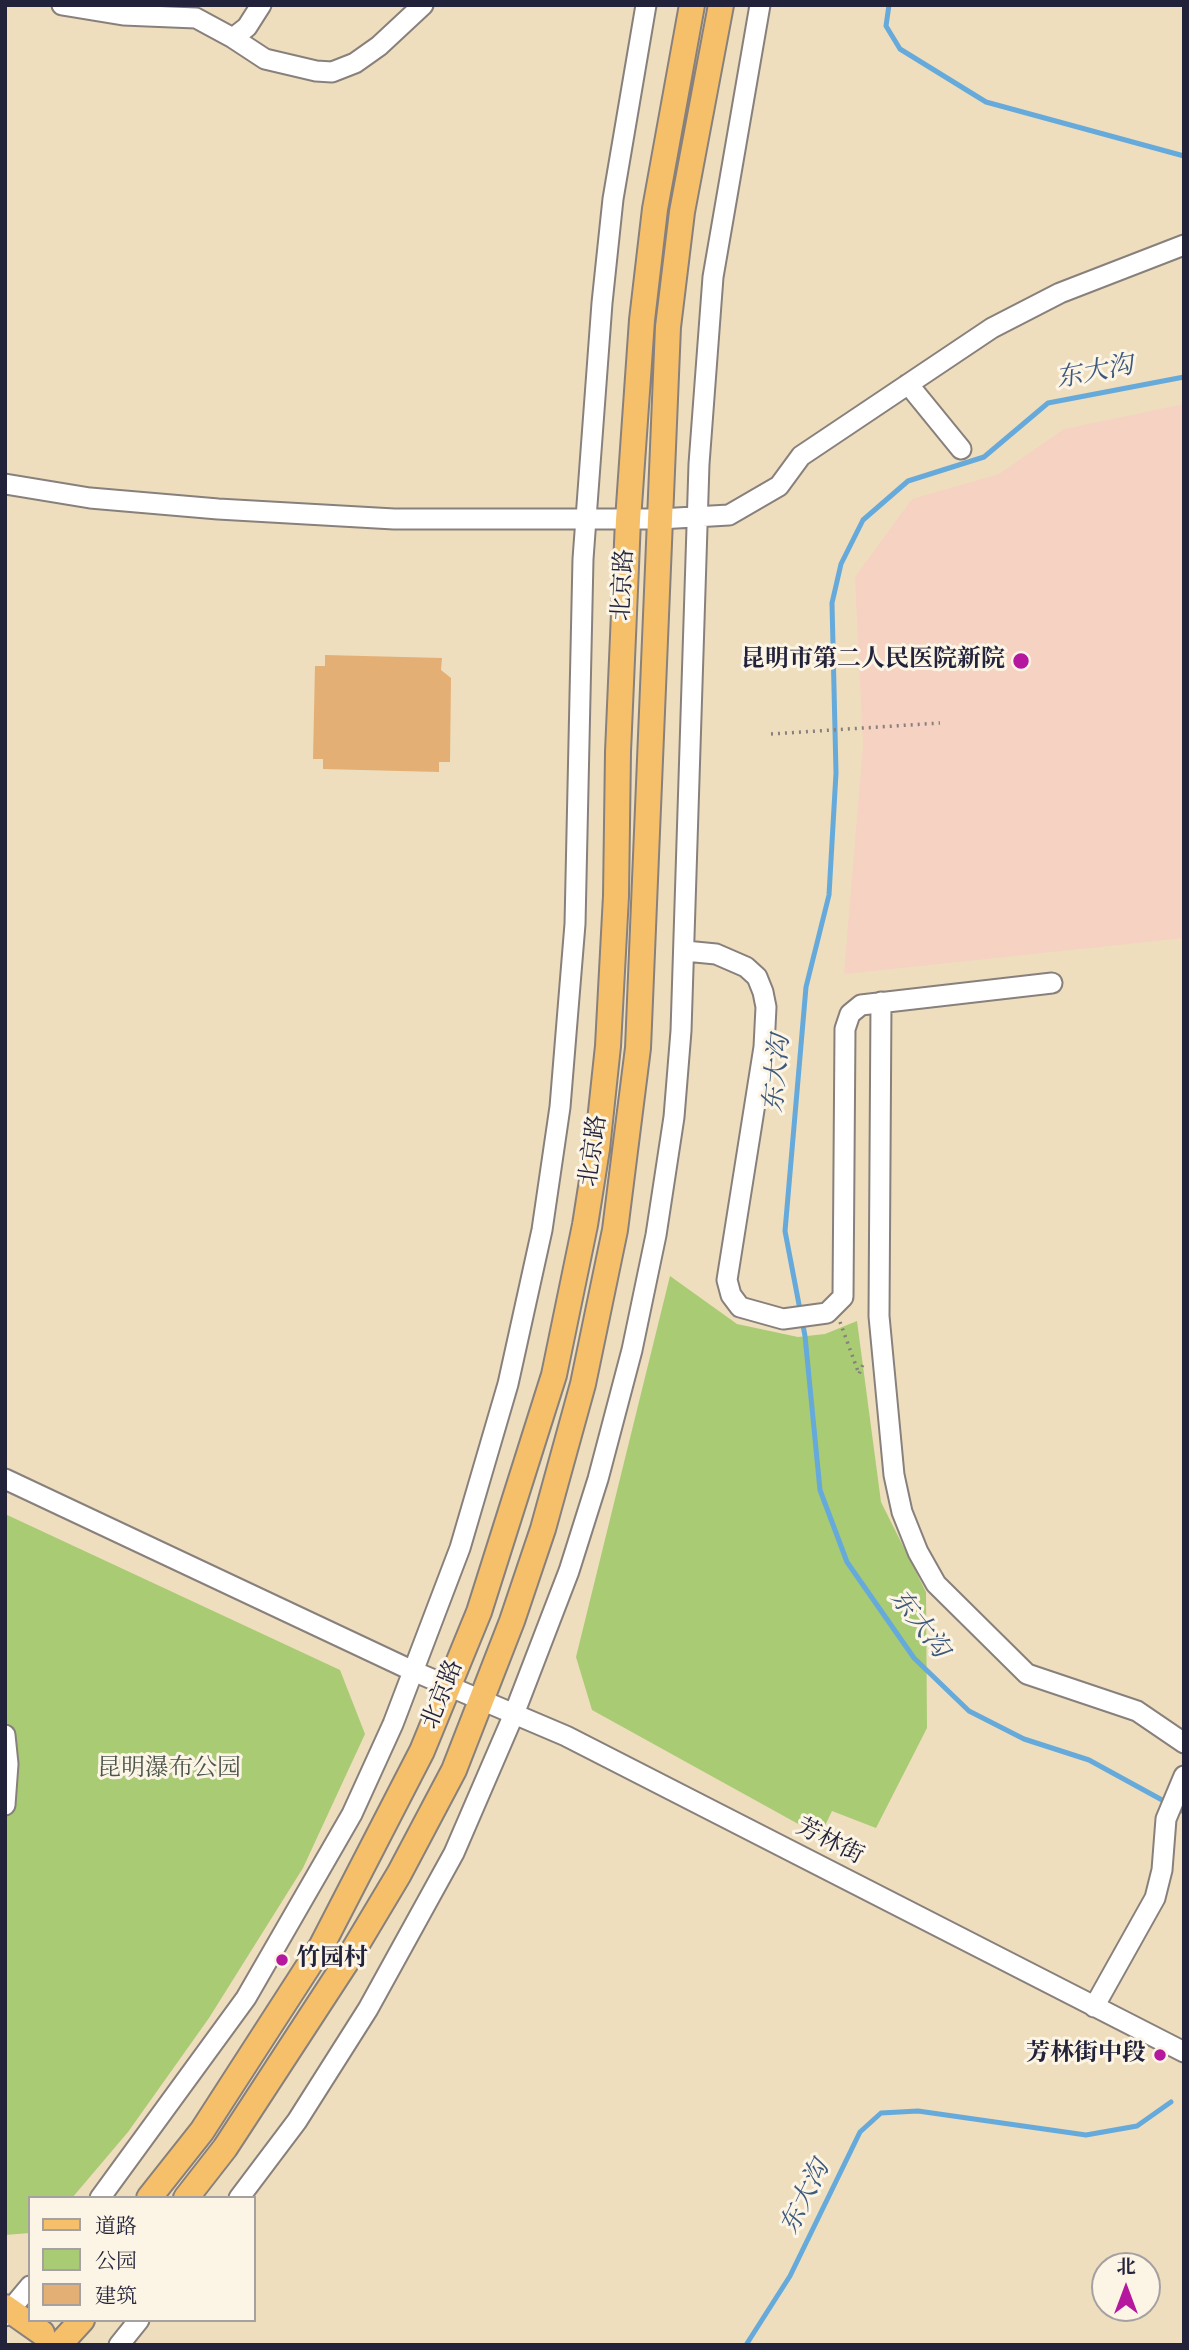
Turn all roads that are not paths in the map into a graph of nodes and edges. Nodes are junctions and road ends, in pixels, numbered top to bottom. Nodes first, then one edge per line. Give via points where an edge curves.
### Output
1 (62, 5) edge
2 (261, 5) edge
3 (423, 5) edge
4 (646, 5) edge
5 (692, 5) edge
6 (721, 5) edge
7 (760, 5) edge
8 (233, 38) junction
9 (1184, 245) edge
10 (908, 384) junction
11 (961, 449) dead end
12 (5, 484) edge
13 (697, 518) junction
14 (585, 519) junction
15 (659, 519) junction
16 (628, 520) junction
17 (685, 951) junction
18 (1052, 983) dead end
19 (881, 1002) junction
20 (5, 1479) edge
21 (413, 1671) junction
22 (448, 1684) junction
23 (481, 1699) junction
24 (514, 1714) junction
25 (5, 1735) edge
26 (1184, 1743) edge
27 (1184, 1776) edge
28 (5, 1805) edge
29 (1094, 2007) junction
30 (1184, 2052) edge
31 (101, 2196) edge
32 (151, 2196) edge
33 (188, 2196) edge
34 (240, 2196) edge
35 (28, 2288) edge
36 (7, 2314) edge
37 (137, 2322) edge
38 (60, 2335) edge
39 (119, 2345) edge

1 - 8 street via 123,15 196,19
2 - 8 street via 247,27
3 - 8 street via 379,46 332,72 265,59
4 - 14 street via 613,200
5 - 16 main road, 北京路 via 655,209
6 - 15 main road, 北京路 via 682,212 668,327
7 - 13 street via 713,276
9 - 10 street via 1059,293 992,328
10 - 11 street
10 - 13 street via 801,456 779,486 729,515
12 - 14 street via 90,498 218,509 394,519
13 - 15 street
13 - 17 street
14 - 16 street
14 - 21 street via 575,924 558,1121 542,1230 508,1384 460,1548
15 - 16 street
15 - 23 main road, 北京路 via 638,1048 615,1230 583,1384 543,1529
16 - 22 main road, 北京路 via 616,896 597,1149 554,1375 479,1612
17 - 19 street via 716,954 746,967 763,992 764,1047 727,1280 730,1295 740,1307 783,1319 827,1312 838,1306 845,1286 845,1029 850,1014 861,1005
17 - 24 street via 674,1117 632,1350 569,1571
18 - 19 street
19 - 26 street via 878,1316 894,1475 918,1552 936,1584 1027,1674 1136,1711
20 - 21 street, 芳林街
21 - 22 street, 芳林街
21 - 31 street via 352,1814 246,1998
22 - 23 street, 芳林街
22 - 32 main road, 北京路 via 422,1751 322,1945 202,2131
23 - 24 street, 芳林街
23 - 33 main road, 北京路 via 454,1770 399,1874 280,2066
24 - 29 street, 芳林街 via 566,1736
24 - 34 street via 454,1853 368,2009 297,2120
25 - 28 street
27 - 29 street via 1166,1819 1156,1898
29 - 30 street, 芳林街
35 - 36 street
36 - 38 main road
37 - 39 street

